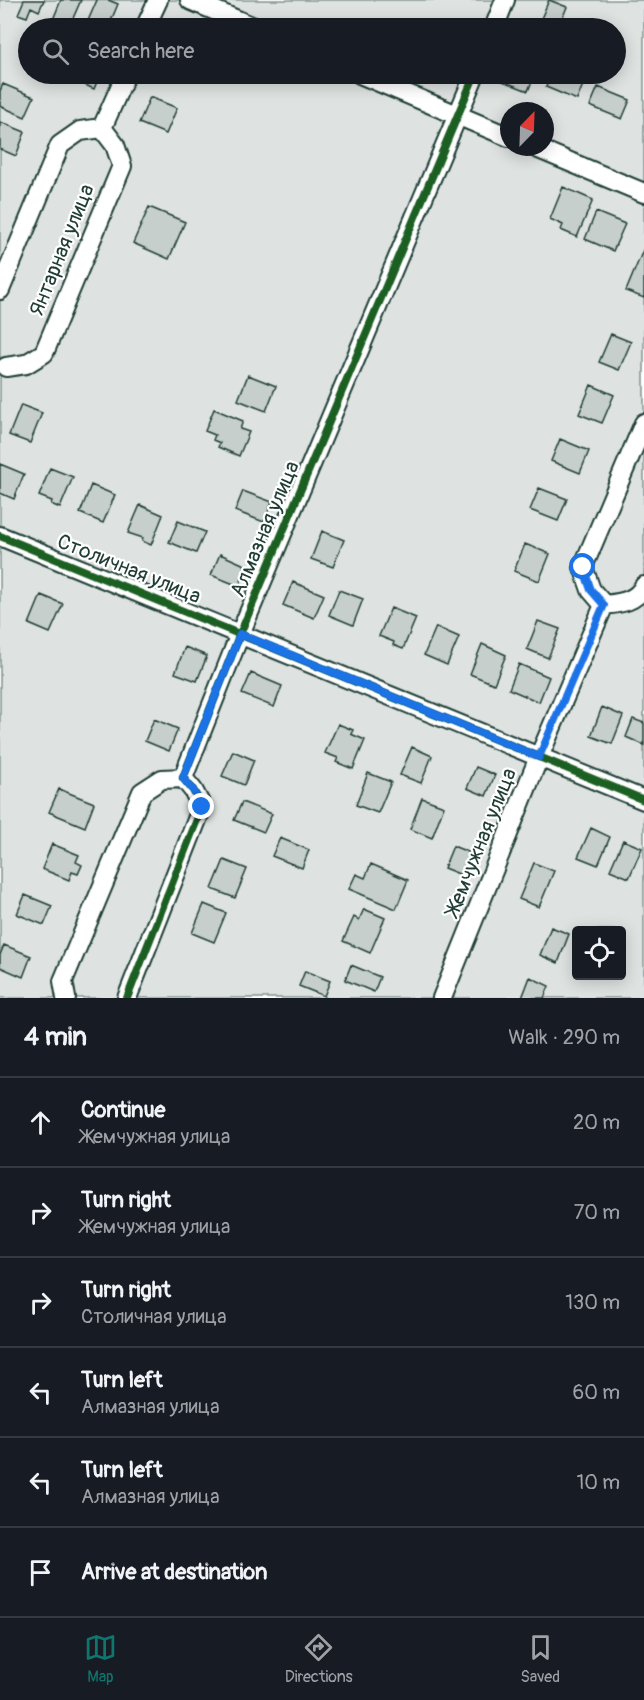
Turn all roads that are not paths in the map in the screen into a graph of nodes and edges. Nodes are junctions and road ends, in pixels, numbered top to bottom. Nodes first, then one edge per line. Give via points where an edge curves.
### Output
1 (158, 0) edge
2 (189, 0) edge
3 (506, 0) edge
4 (150, 18) edge
5 (232, 18) edge
6 (498, 18) edge
7 (122, 84) edge
8 (383, 84) edge
9 (472, 84) edge
10 (458, 116) junction
11 (102, 128) junction
12 (500, 133) edge
13 (554, 155) edge
14 (644, 193) edge
15 (0, 290) edge
16 (2, 370) edge
17 (644, 423) edge
18 (0, 536) edge
19 (644, 586) edge
20 (604, 605) junction
21 (240, 634) junction
22 (539, 757) junction
23 (183, 778) junction
24 (644, 800) edge
25 (66, 998) edge
26 (127, 998) edge
27 (442, 998) edge

1 - 4 street
2 - 5 street
3 - 6 street
7 - 11 street
8 - 10 street
9 - 10 street, Алмазная улица
10 - 12 street
10 - 21 street, Алмазная улица
11 - 15 street, Янтарная улица via 80,131 60,145
11 - 16 street, Янтарная улица via 115,144 122,166 44,353 26,364
13 - 14 street
17 - 20 street via 583,567 591,590
18 - 21 street, Столичная улица
19 - 20 street via 625,603
20 - 22 street, Жемчужная улица
21 - 22 street, Столичная улица
21 - 23 street, Алмазная улица
22 - 24 street, Столичная улица
22 - 27 street, Жемчужная улица
23 - 25 street via 162,779 142,792 63,981
23 - 26 street via 202,807

